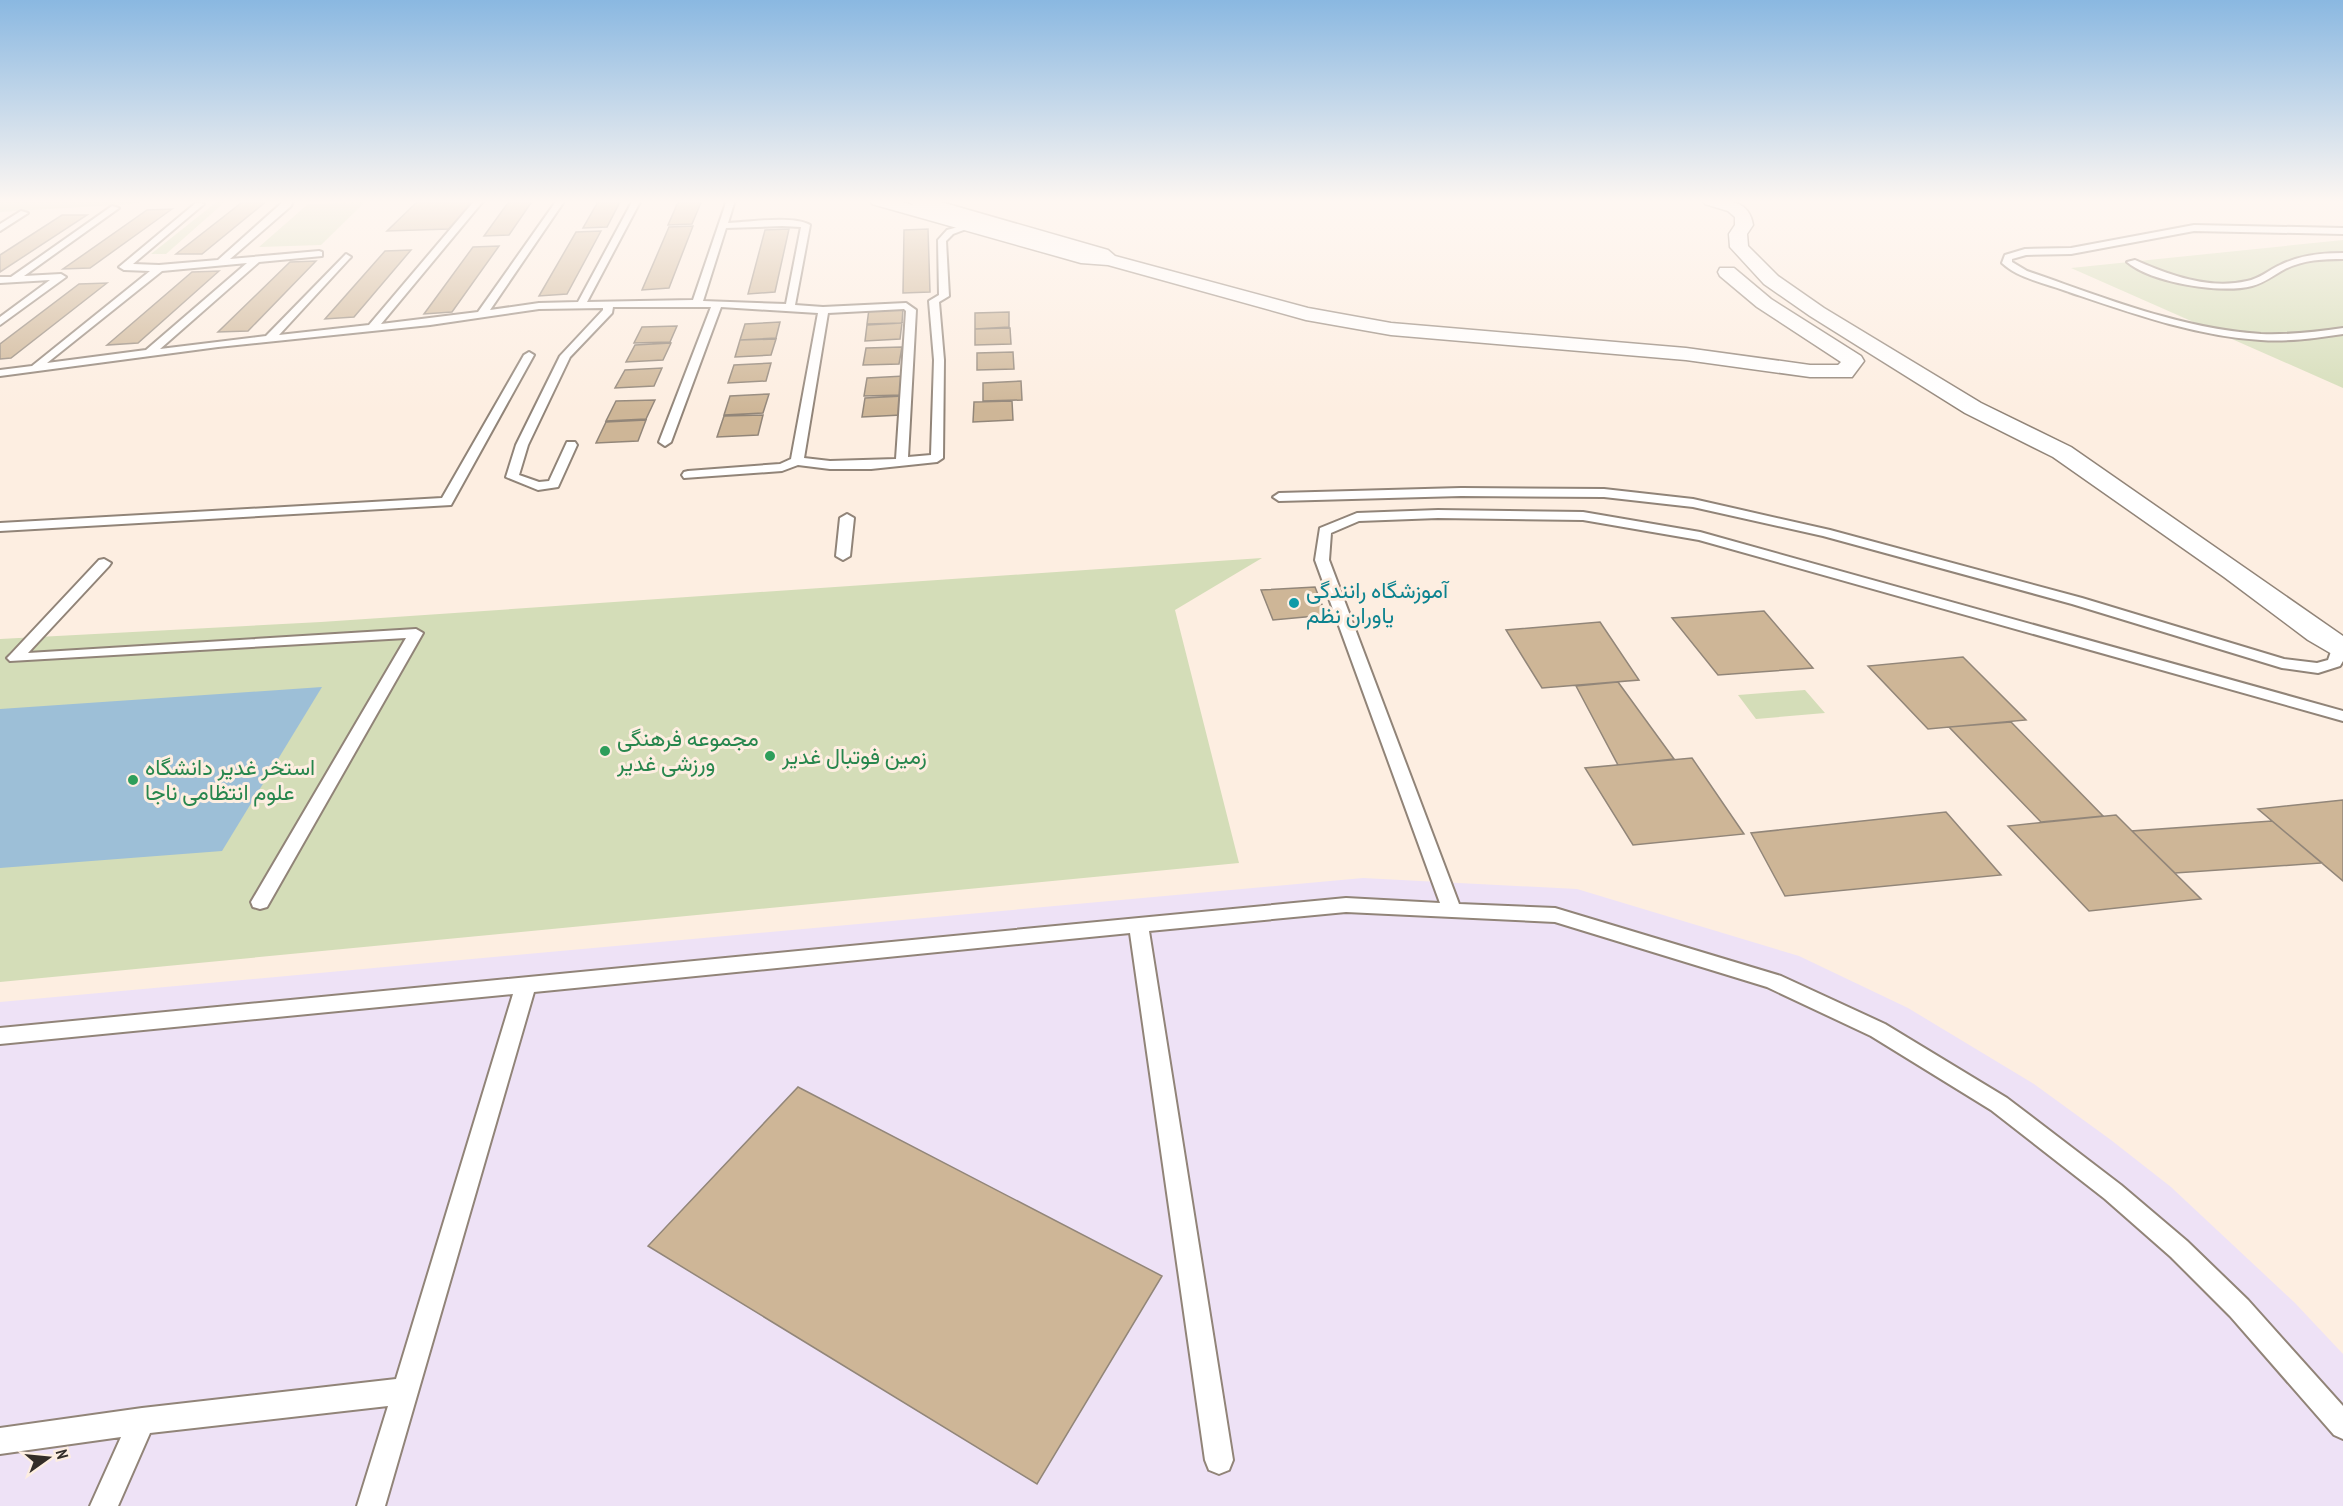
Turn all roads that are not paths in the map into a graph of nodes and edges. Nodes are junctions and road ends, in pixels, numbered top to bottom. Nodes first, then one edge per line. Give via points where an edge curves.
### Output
1 (25, 270) edge
2 (156, 270) edge
3 (244, 270) edge
4 (334, 270) edge
5 (421, 270) edge
6 (512, 270) edge
7 (600, 270) edge
8 (708, 270) edge
9 (797, 270) edge
10 (943, 270) edge
11 (1143, 270) edge
12 (1762, 270) edge
13 (2019, 270) edge
14 (2149, 270) edge
15 (2276, 270) edge
16 (1727, 272) dead end
17 (12, 279) junction
18 (0, 280) edge
19 (697, 303) junction
20 (608, 304) junction
21 (717, 304) junction
22 (581, 305) junction
23 (790, 307) junction
24 (823, 310) junction
25 (482, 314) junction
26 (0, 322) edge
27 (373, 327) junction
28 (2343, 331) edge
29 (270, 338) junction
30 (149, 354) junction
31 (529, 355) dead end
32 (33, 370) junction
33 (0, 373) edge
34 (665, 442) dead end
35 (571, 445) dead end
36 (797, 461) junction
37 (902, 462) junction
38 (688, 475) dead end
39 (1279, 497) dead end
40 (847, 518) dead end
41 (0, 527) edge
42 (843, 556) dead end
43 (104, 563) dead end
44 (2341, 647) edge
45 (2343, 716) edge
46 (260, 902) dead end
47 (1452, 910) junction
48 (1138, 925) junction
49 (526, 985) junction
50 (0, 1036) edge
51 (405, 1391) junction
52 (142, 1421) junction
53 (2343, 1426) edge
54 (0, 1442) edge
55 (1219, 1460) dead end
56 (104, 1506) edge
57 (371, 1506) edge

1 - 17 lane
2 - 32 lane
3 - 30 lane
4 - 29 lane
5 - 27 lane
6 - 25 lane
7 - 22 lane
8 - 19 lane
9 - 23 lane
10 - 37 lane via 944,296 934,302 939,360 937,458
11 - 16 street via 1306,314 1391,329 1686,354 1810,371 1844,372 1853,362 1764,303
12 - 44 street via 1817,312 1973,408 2062,452
13 - 28 lane via 2203,331 2283,339
14 - 15 lane via 2203,285 2249,284
17 - 18 lane
17 - 26 lane via 61,277
19 - 20 lane
19 - 21 lane
20 - 22 lane
20 - 35 lane via 608,311 565,356 522,445 512,477 538,486 554,484
21 - 23 lane
21 - 34 lane
22 - 25 lane
23 - 24 lane
24 - 36 lane
24 - 37 lane via 906,306 911,310
25 - 27 lane
27 - 29 lane
29 - 30 lane
30 - 32 lane
31 - 41 lane via 446,502
32 - 33 lane
36 - 37 lane via 830,465
36 - 38 lane via 782,467
39 - 44 lane via 1604,493 1693,502 2077,601 2282,663 2318,668 2335,663
40 - 42 lane
43 - 46 lane via 15,658 416,633
45 - 47 lane via 1700,536 1583,516 1357,517 1325,531 1322,560
47 - 48 lane via 1346,905
47 - 53 lane via 1555,915 1774,981 1878,1030 1999,1104 2113,1192 2239,1308
48 - 49 lane
48 - 55 lane
49 - 50 lane
49 - 51 lane
51 - 52 lane
51 - 57 lane
52 - 54 lane
52 - 56 lane

